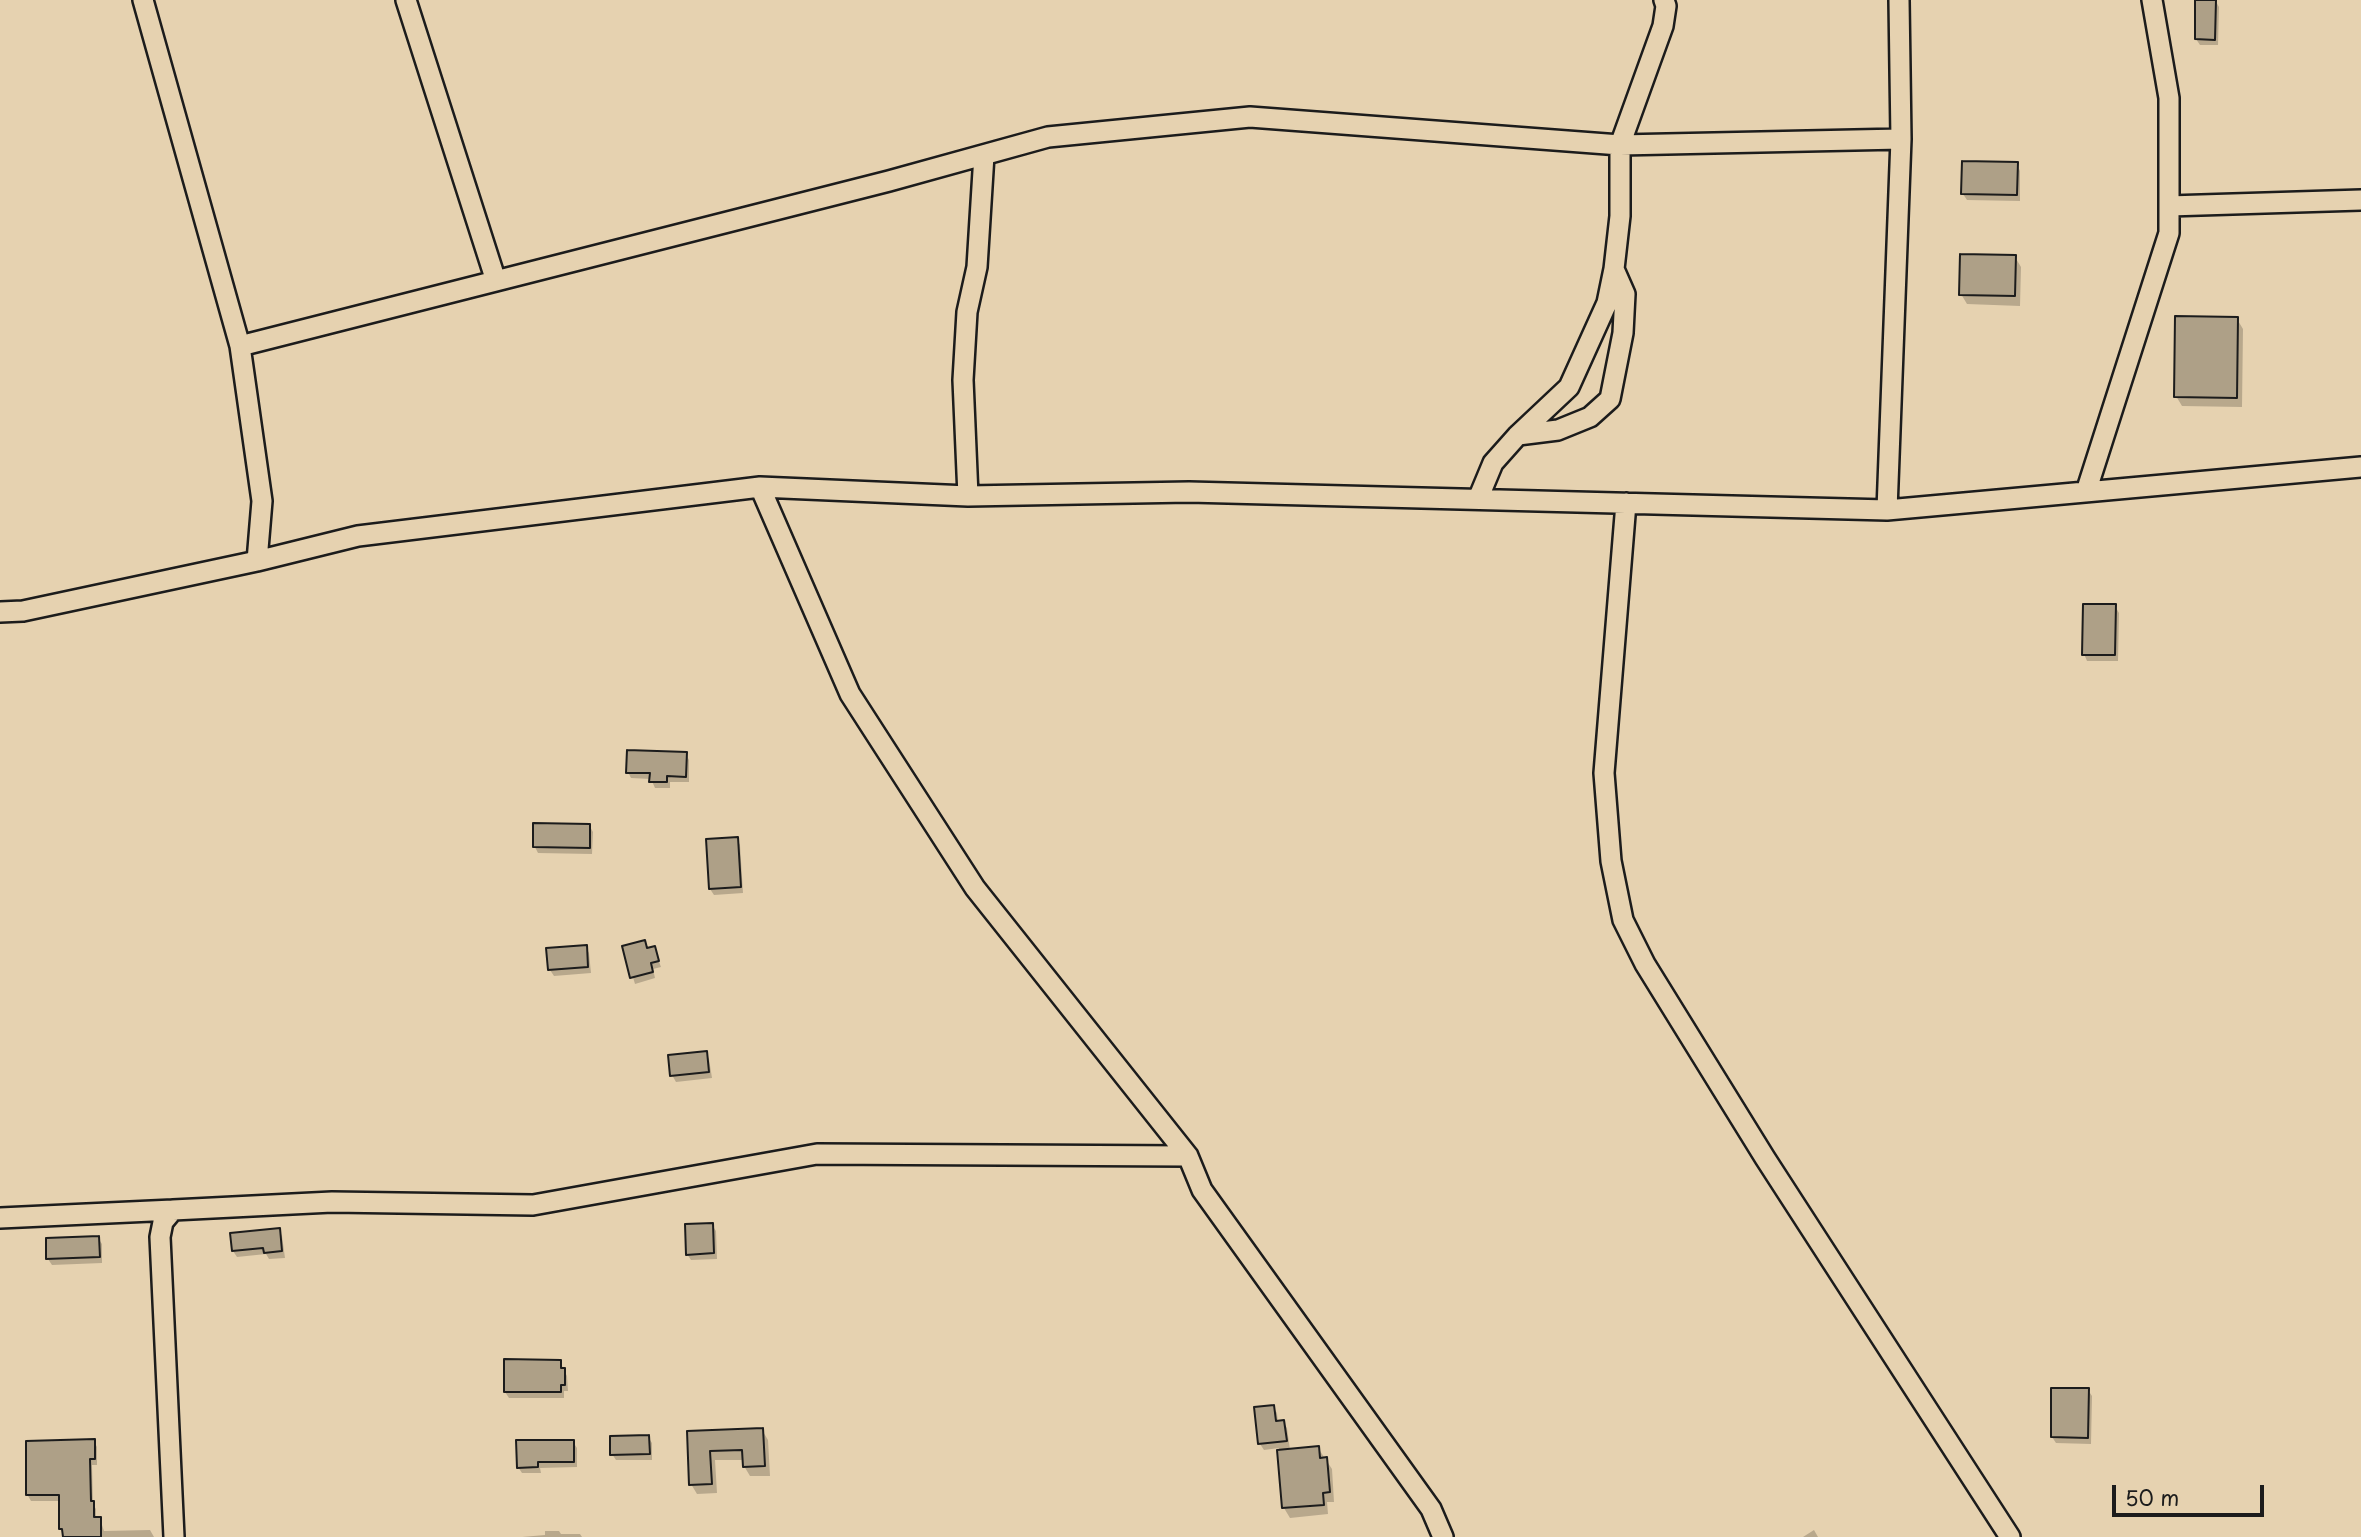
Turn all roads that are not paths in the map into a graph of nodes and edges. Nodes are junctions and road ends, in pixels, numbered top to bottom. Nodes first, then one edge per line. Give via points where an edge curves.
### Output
1 (143, 0) edge
2 (406, 0) edge
3 (1664, 0) edge
4 (1899, 0) edge
5 (2152, 0) edge
6 (1901, 139) junction
7 (1620, 145) junction
8 (984, 155) junction
9 (2361, 200) edge
10 (2169, 206) junction
11 (1614, 270) junction
12 (496, 281) junction
13 (240, 346) junction
14 (1517, 436) junction
15 (2361, 467) edge
16 (760, 487) junction
17 (2086, 492) junction
18 (968, 496) junction
19 (1478, 499) junction
20 (1626, 503) junction
21 (1887, 510) junction
22 (257, 561) junction
23 (0, 612) edge
24 (1188, 1156) junction
25 (173, 1210) junction
26 (0, 1218) edge
27 (174, 1537) edge
28 (1443, 1537) edge
29 (2010, 1537) edge

1 - 13 street
2 - 12 street
3 - 7 street via 1663,26
4 - 6 street
5 - 10 street via 2169,98
6 - 7 street
6 - 21 street
7 - 8 street via 1250,117 1048,137
7 - 11 street
8 - 12 street
8 - 18 street via 963,380
9 - 10 street
10 - 17 street via 2169,233
11 - 14 street via 1606,303 1569,387
11 - 14 street via 1625,294 1623,333 1610,399 1590,417 1558,430
12 - 13 street
13 - 22 street via 262,501
14 - 19 street via 1493,463
15 - 17 street
16 - 18 street
16 - 22 street via 358,536
16 - 24 street via 850,694 975,888
17 - 21 street
18 - 19 street via 1189,492
19 - 20 street
20 - 21 street
20 - 29 street via 1604,773 1611,861 1623,920 1645,964 1765,1158
22 - 23 street
24 - 25 street via 817,1154 533,1205 332,1202
24 - 28 street via 1202,1190 1431,1509
25 - 26 street
25 - 27 street via 163,1222 160,1237

